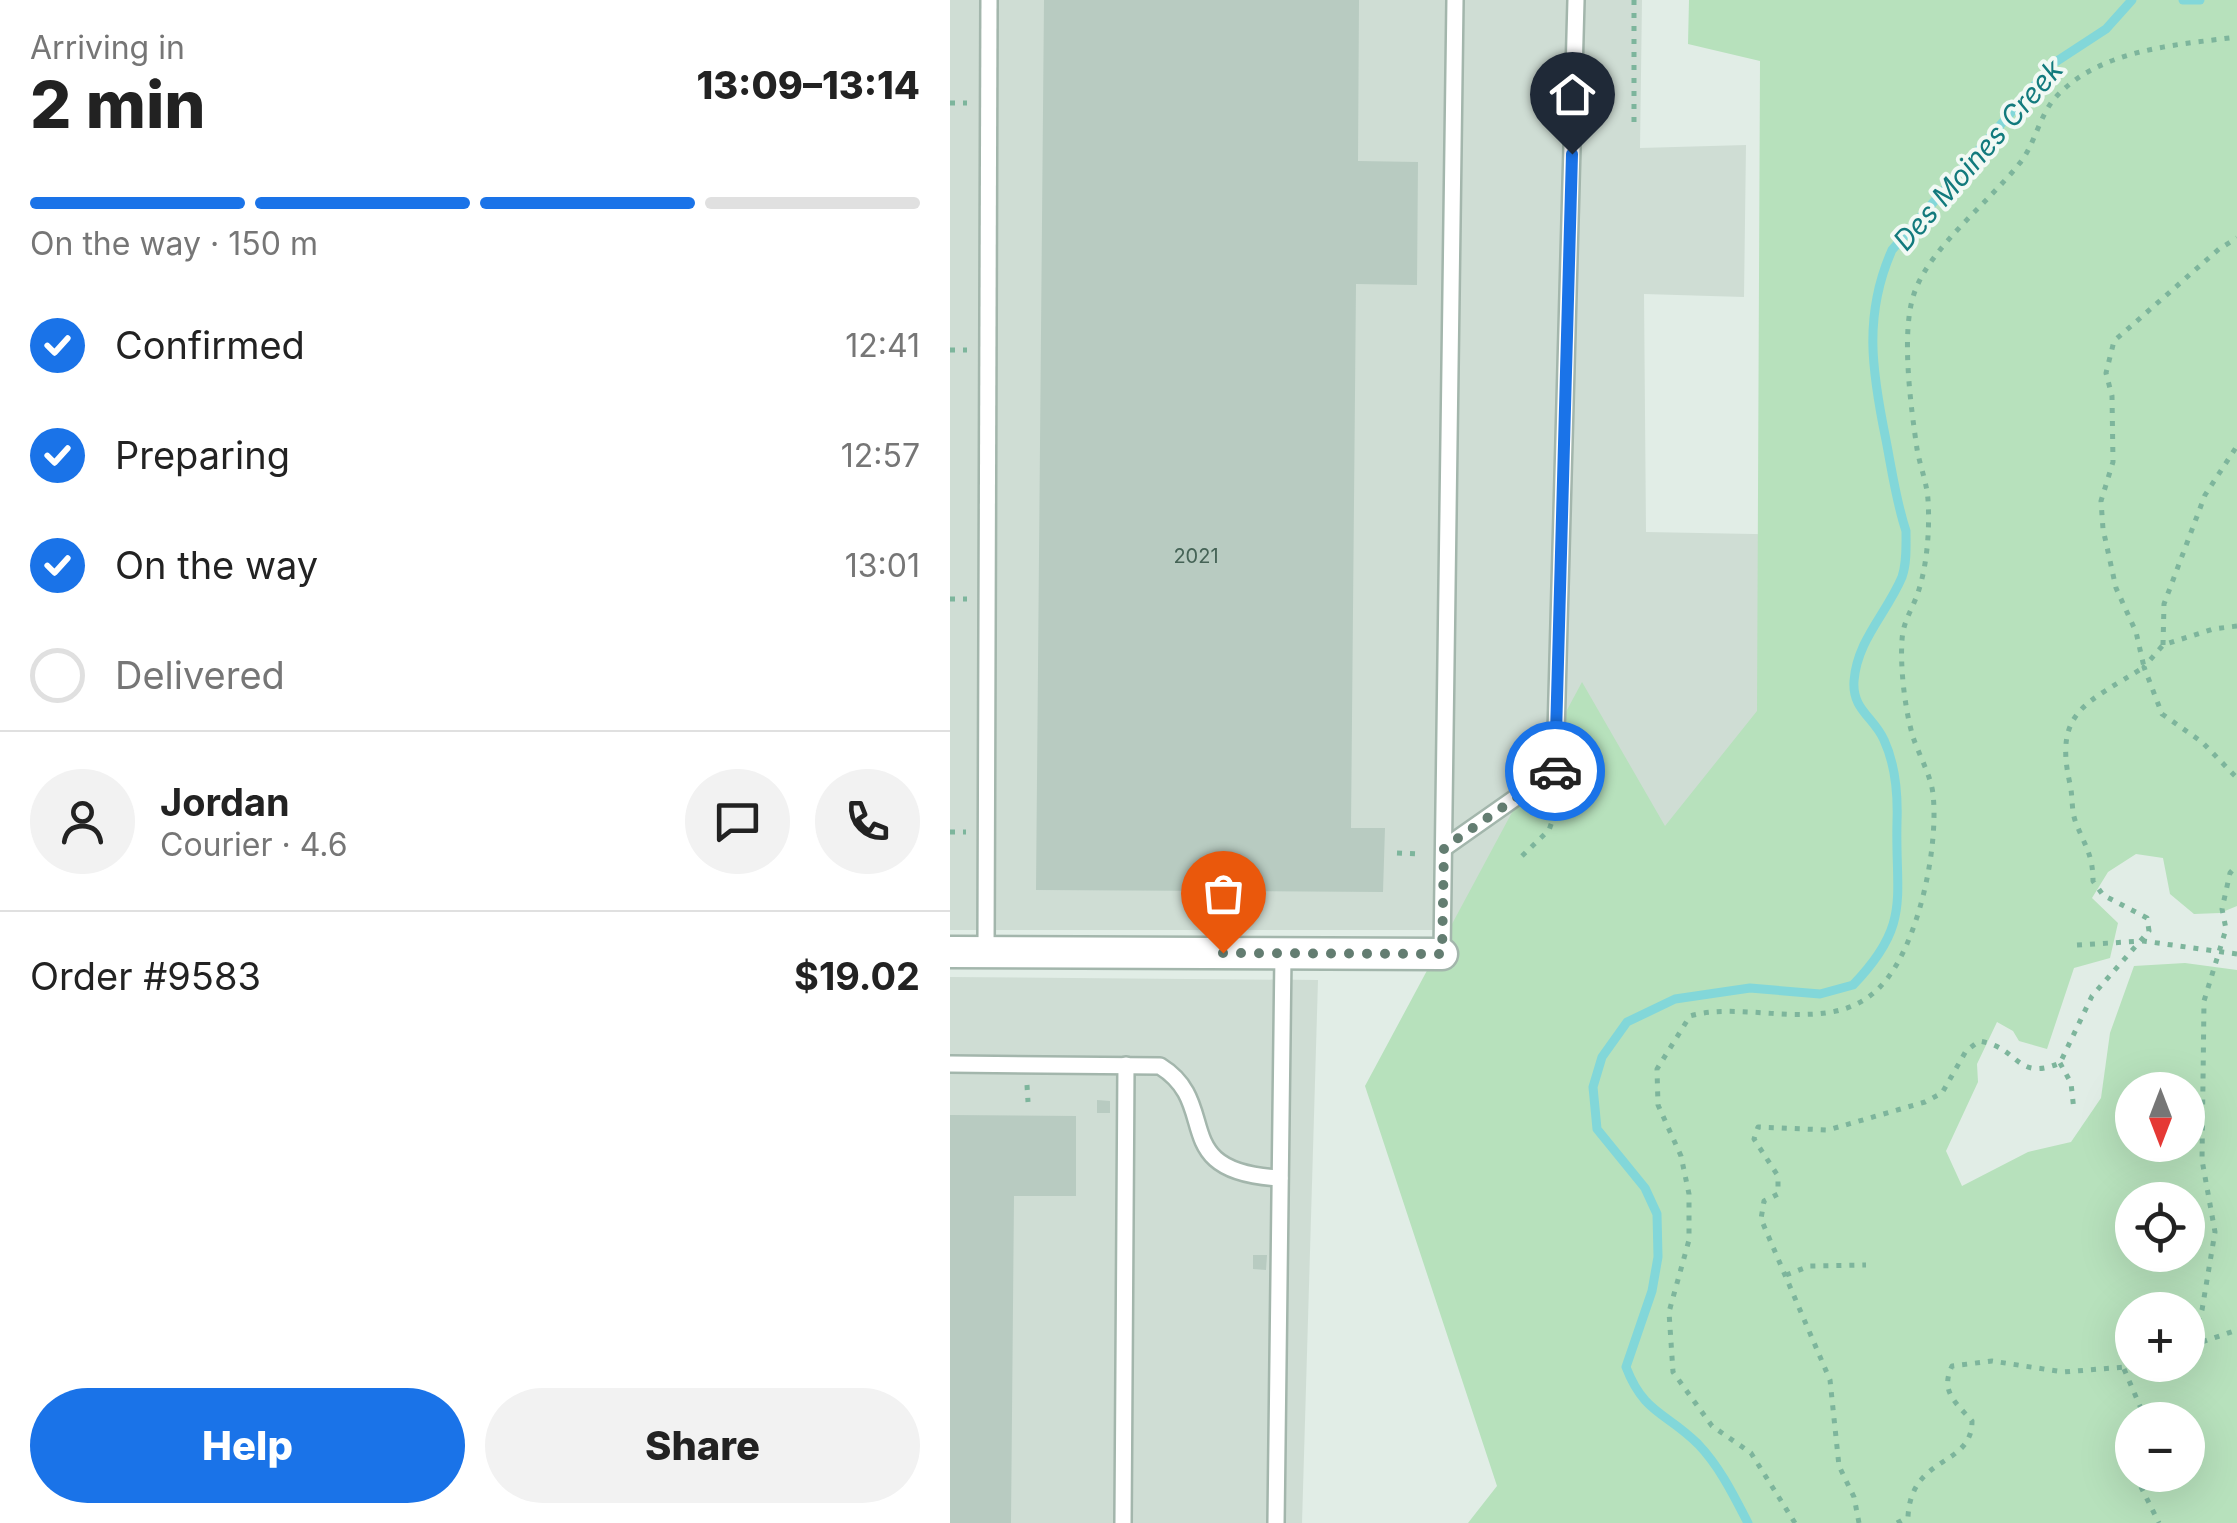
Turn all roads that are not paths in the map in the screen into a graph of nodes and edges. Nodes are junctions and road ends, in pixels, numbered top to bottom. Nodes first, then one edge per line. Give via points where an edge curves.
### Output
1 (989, 0) edge
2 (1455, 0) edge
3 (1576, 0) edge
4 (1444, 848) junction
5 (950, 952) edge
6 (986, 952) junction
7 (1283, 954) junction
8 (1442, 954) joint
9 (950, 1064) edge
10 (1126, 1065) junction
11 (1280, 1178) junction
12 (1123, 1523) edge
13 (1276, 1523) edge

1 - 6 lane
2 - 4 lane
3 - 4 lane via 1556,770
4 - 8 lane
5 - 6 street
6 - 7 street
7 - 8 street
7 - 11 lane
9 - 10 lane
10 - 11 lane via 1160,1066 1176,1076 1222,1168
10 - 12 lane
11 - 13 lane

